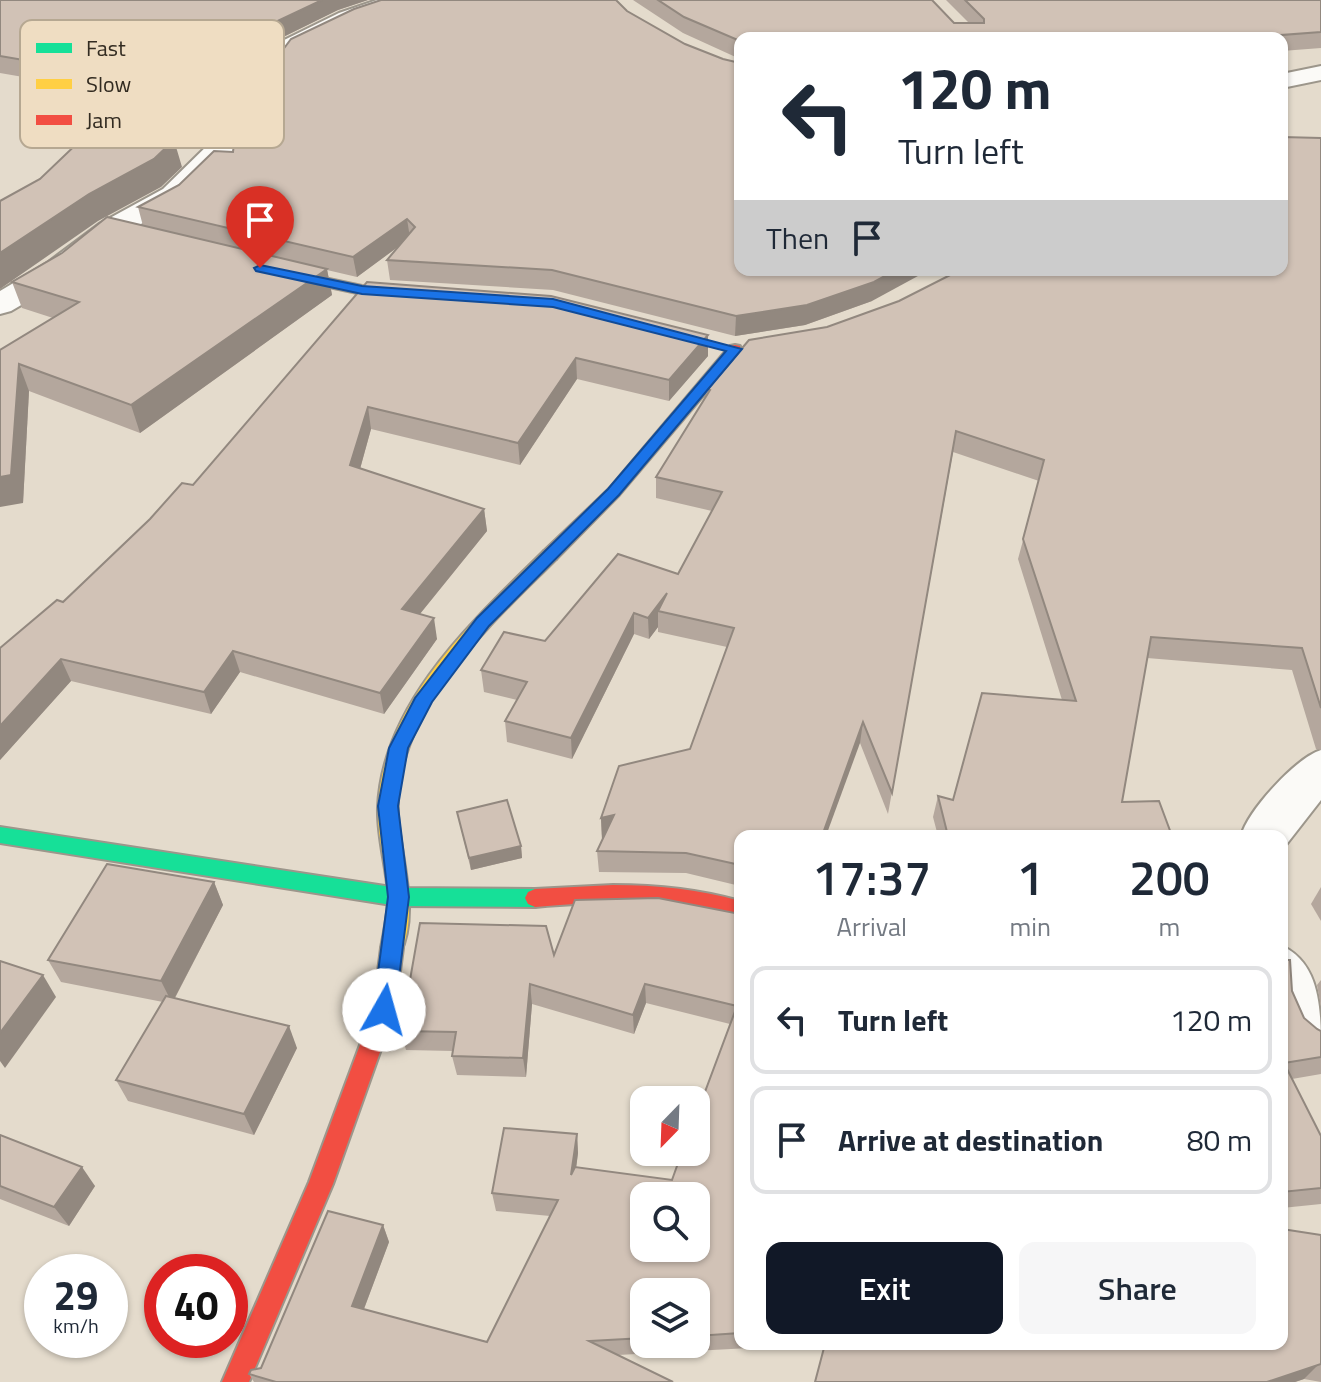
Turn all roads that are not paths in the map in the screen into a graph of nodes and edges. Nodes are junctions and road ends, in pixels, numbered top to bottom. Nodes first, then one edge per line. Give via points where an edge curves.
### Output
1 (399, 0) edge
2 (284, 49) edge
3 (1321, 73) edge
4 (1288, 80) edge
5 (220, 148) edge
6 (109, 230) junction
7 (137, 237) edge
8 (251, 266) edge
9 (440, 297) edge
10 (0, 304) edge
11 (734, 348) dead end
12 (1321, 768) edge
13 (1267, 830) edge
14 (0, 835) edge
15 (398, 897) junction
16 (734, 908) edge
17 (1288, 978) edge
18 (1321, 1030) edge
19 (235, 1382) edge

1 - 2 street
3 - 4 street
5 - 6 street via 173,195
6 - 7 street
6 - 10 street via 58,270
8 - 9 street via 362,290
11 - 15 street via 614,492 483,622 425,698 399,748 388,806
12 - 13 street
14 - 15 street
15 - 16 street via 527,899 634,891 703,897
15 - 19 street via 384,1010 321,1184
17 - 18 street

